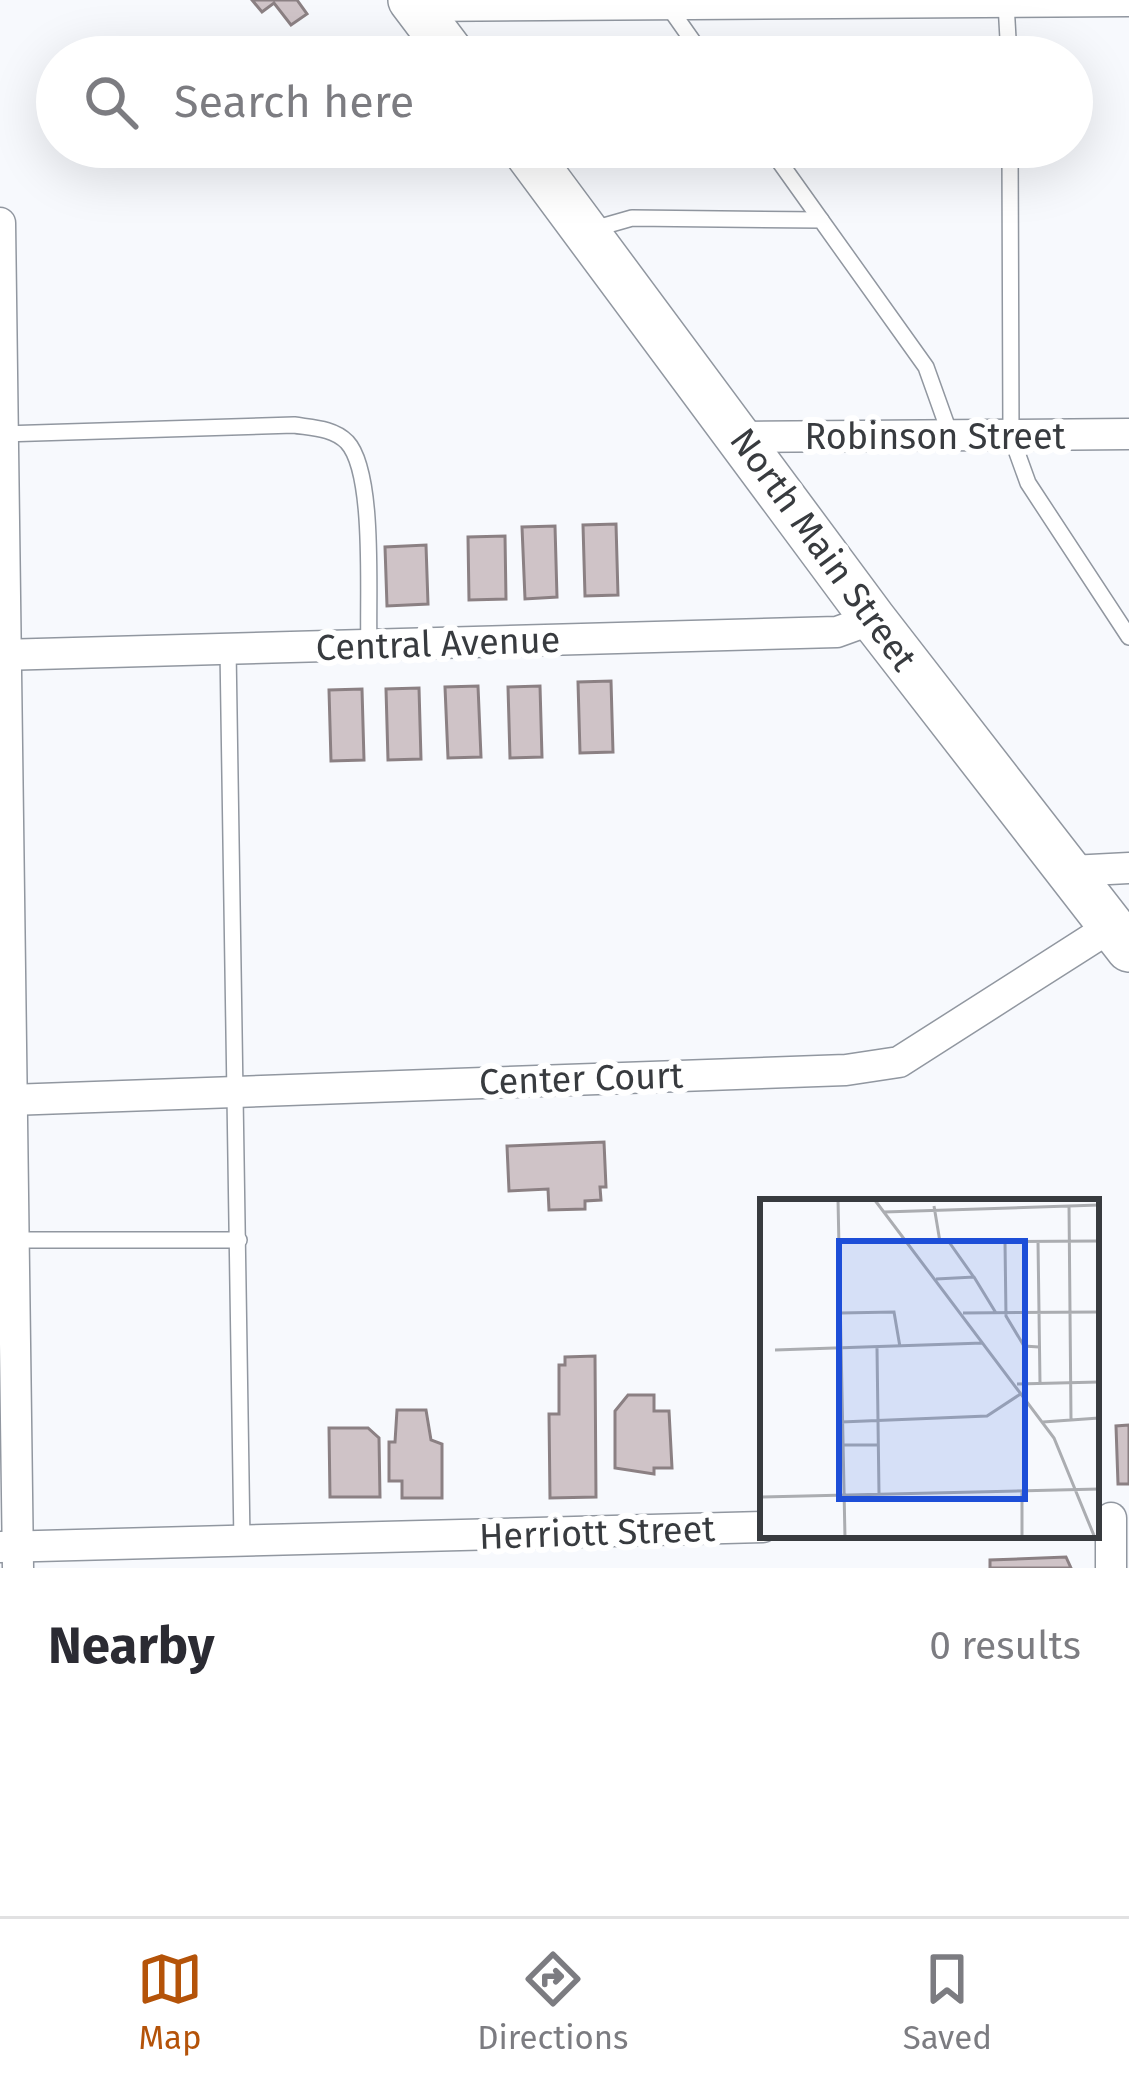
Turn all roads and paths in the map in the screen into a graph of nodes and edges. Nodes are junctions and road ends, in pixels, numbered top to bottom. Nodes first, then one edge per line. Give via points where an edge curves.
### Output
1 (1129, 1) edge
2 (613, 2) edge
3 (1006, 2) edge
4 (413, 3) edge
5 (666, 3) junction
6 (438, 36) edge
7 (689, 36) edge
8 (1008, 36) edge
9 (539, 168) edge
10 (784, 168) edge
11 (1010, 168) edge
12 (821, 220) junction
13 (0, 223) edge
14 (587, 231) junction
15 (2, 434) edge
16 (1129, 434) edge
17 (951, 436) junction
18 (1011, 436) junction
19 (742, 437) junction
20 (873, 619) junction
21 (1129, 637) edge
22 (369, 645) junction
23 (228, 649) junction
24 (3, 655) edge
25 (1129, 868) edge
26 (1071, 871) junction
27 (1120, 937) edge
28 (236, 1093) junction
29 (10, 1100) junction
30 (11, 1240) junction
31 (239, 1240) junction
32 (1112, 1518) edge
33 (760, 1528) edge
34 (242, 1542) junction
35 (12, 1554) edge
36 (1112, 1568) edge

1 - 3 street
2 - 4 street
2 - 5 street
3 - 5 street
3 - 8 lane
4 - 6 street
5 - 7 lane
9 - 14 street, North Main Street
10 - 12 lane
11 - 18 lane
12 - 14 lane via 632,218
12 - 17 lane via 926,367
13 - 15 street
14 - 19 street, North Main Street
15 - 22 lane via 294,425 332,431 350,445 363,479
15 - 24 street
16 - 18 street, Robinson Street
17 - 18 street, Robinson Street
17 - 19 street, Robinson Street
18 - 21 lane via 1028,483
19 - 20 street, North Main Street
20 - 22 street, Central Avenue via 837,632
20 - 26 street, North Main Street
22 - 23 street, Central Avenue
23 - 24 street, Central Avenue
23 - 28 lane
24 - 29 street
25 - 26 street
26 - 27 street, North Main Street
27 - 28 street, Center Court via 899,1062
28 - 29 street, Center Court
28 - 31 lane
29 - 30 street
30 - 31 lane
30 - 35 street
31 - 34 lane
32 - 36 street
33 - 34 street, Herriott Street
34 - 35 street, Herriott Street

